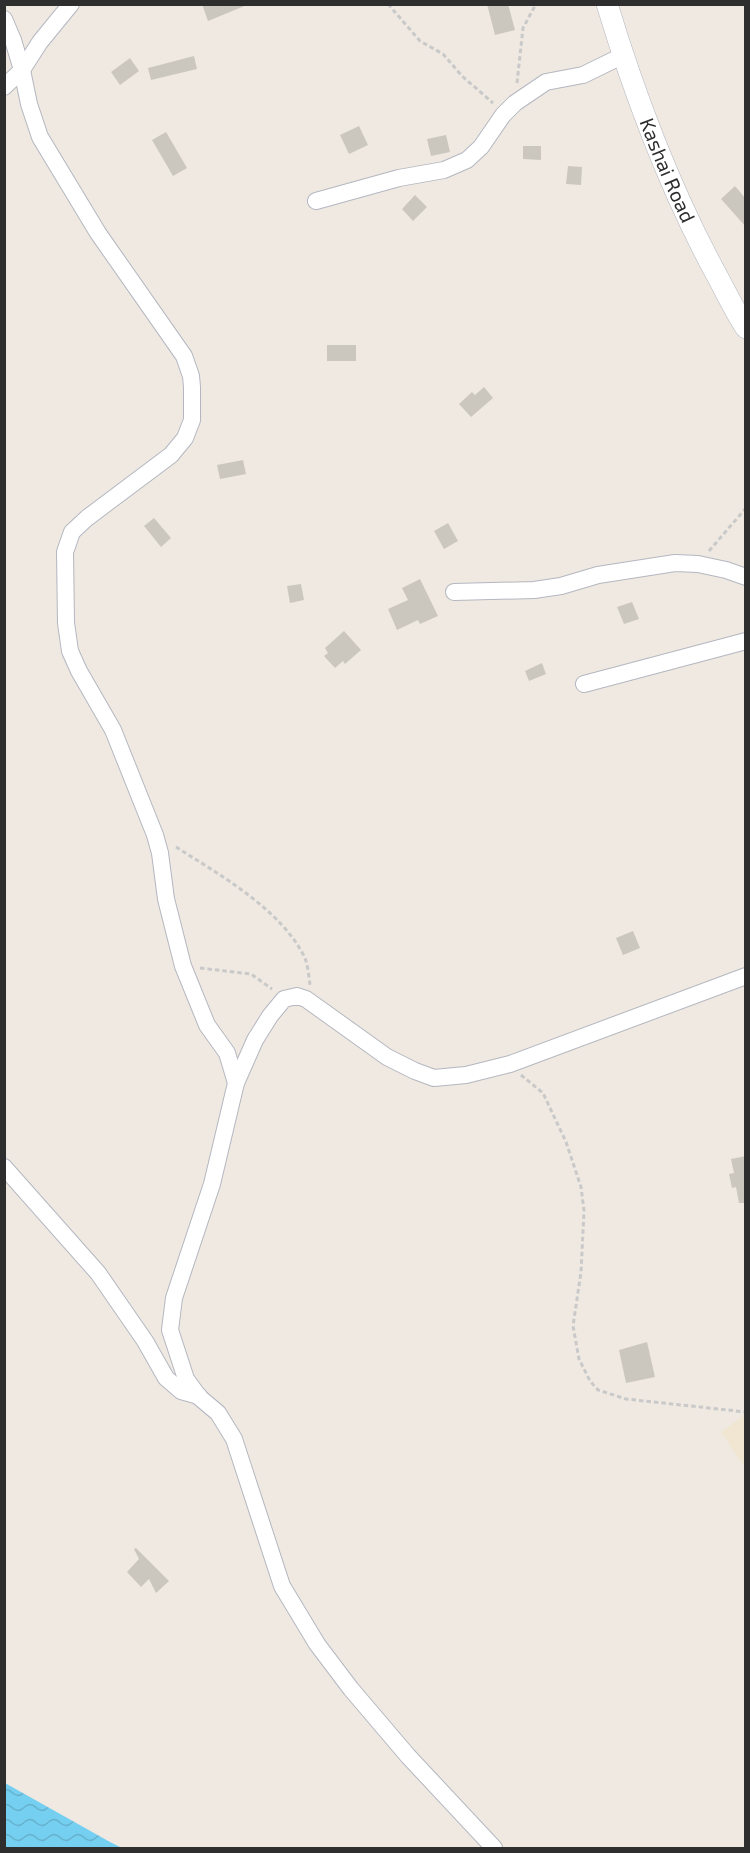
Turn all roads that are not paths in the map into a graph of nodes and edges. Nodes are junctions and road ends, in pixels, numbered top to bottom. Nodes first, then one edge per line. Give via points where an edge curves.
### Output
1 (71, 4) edge
2 (607, 4) edge
3 (4, 19) edge
4 (622, 56) junction
5 (22, 70) junction
6 (4, 87) edge
7 (316, 201) dead end
8 (744, 323) edge
9 (746, 577) edge
10 (454, 592) dead end
11 (746, 641) edge
12 (584, 684) dead end
13 (746, 976) edge
14 (236, 1083) junction
15 (4, 1167) edge
16 (200, 1397) junction
17 (494, 1848) edge

1 - 5 street
2 - 4 street, Kashai Road
3 - 5 street
4 - 7 street via 583,75 546,82 509,109 467,160 444,170
4 - 8 street, Kashai Road via 671,182 699,243
5 - 6 street
5 - 14 street via 40,137 98,233 184,356 191,376 192,420 185,438 171,455 72,532 65,552 66,623 70,651 113,730 155,835 183,966 207,1025 227,1053
9 - 10 street via 698,564 675,563 534,590
11 - 12 street
13 - 14 street via 508,1065 434,1078 387,1057 297,996 284,999 270,1016
14 - 16 street via 212,1184 174,1298 170,1330 186,1379
15 - 16 street via 98,1273 166,1378 181,1391
16 - 17 street via 218,1413 234,1439 282,1586 317,1644 408,1756

